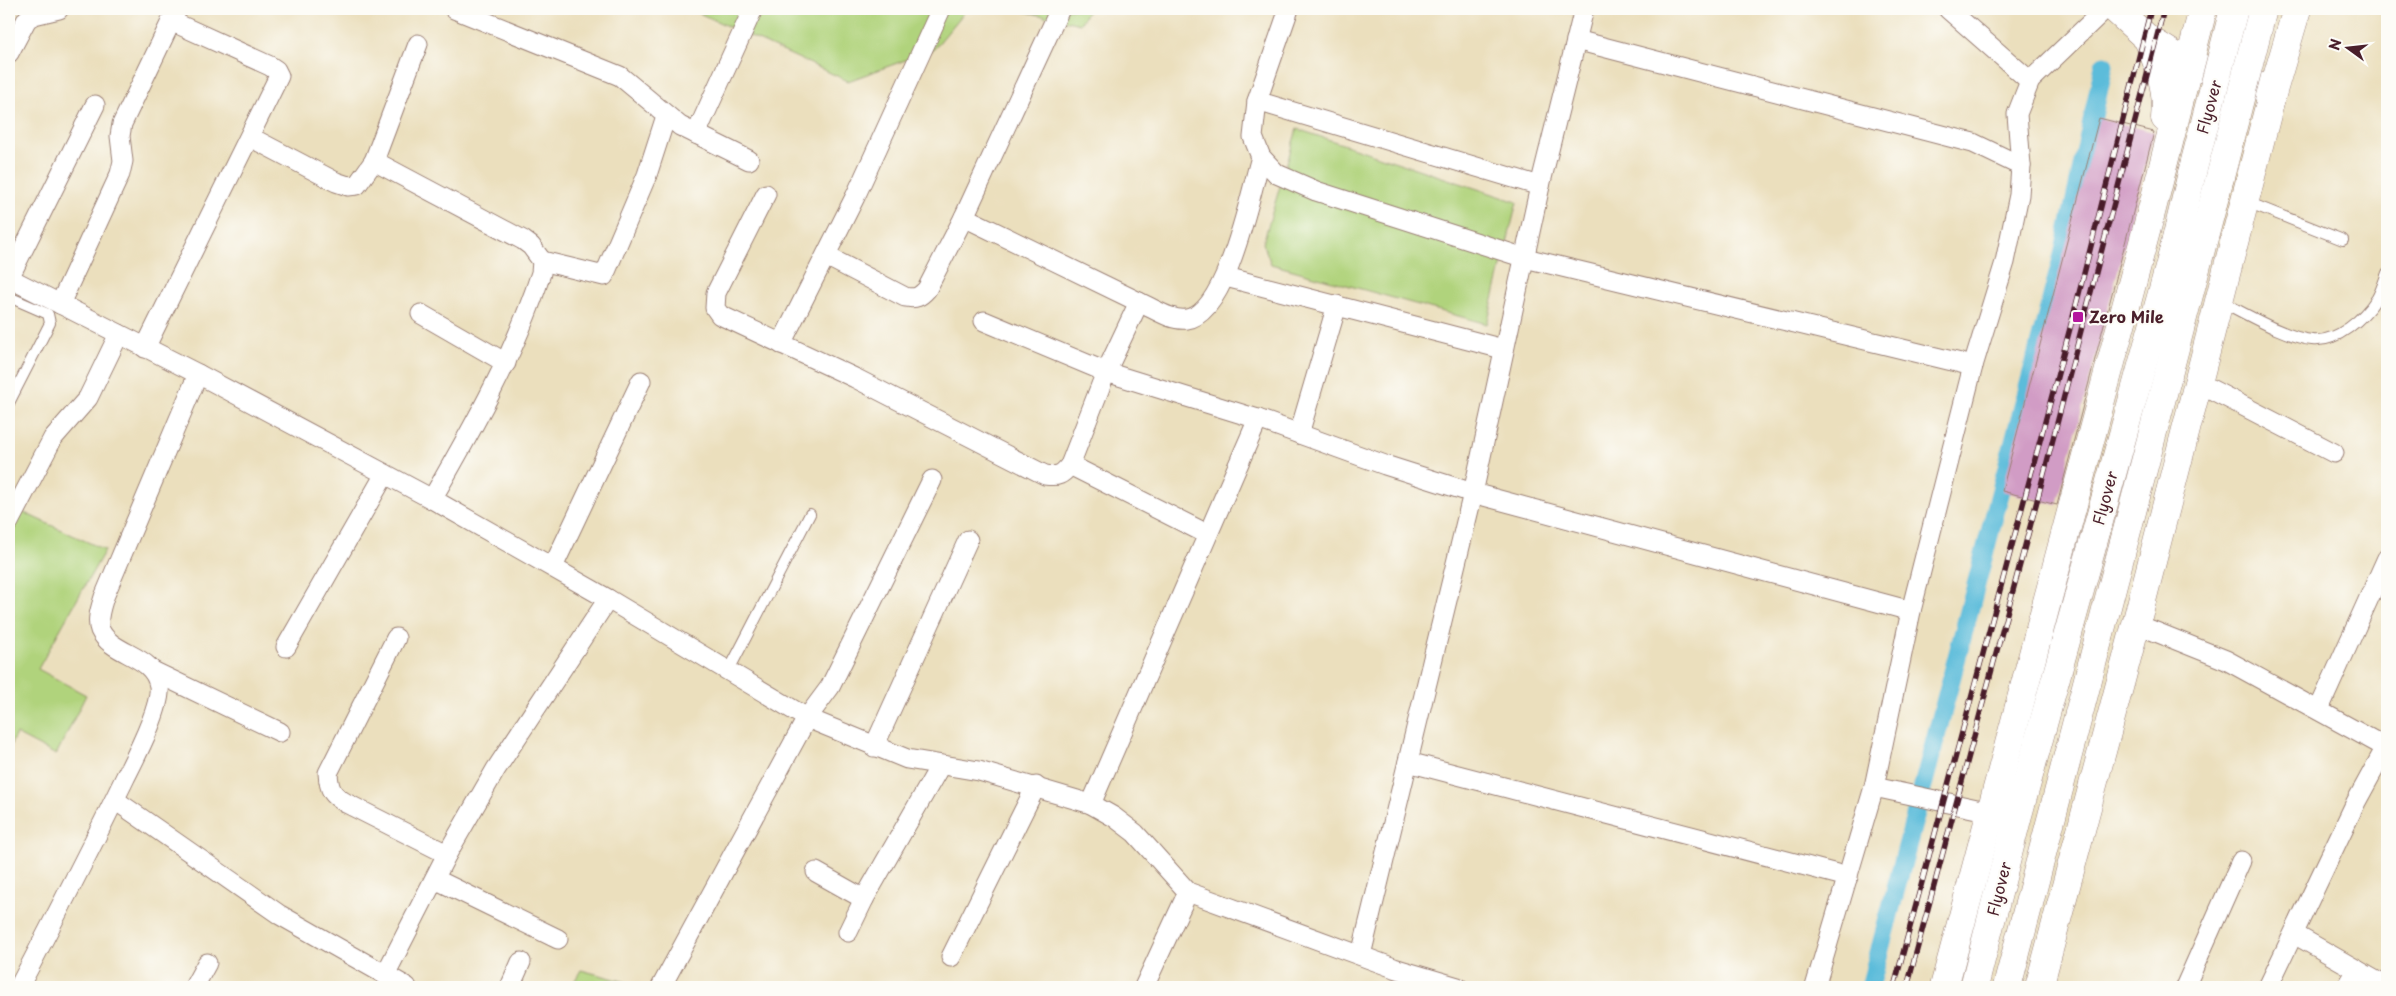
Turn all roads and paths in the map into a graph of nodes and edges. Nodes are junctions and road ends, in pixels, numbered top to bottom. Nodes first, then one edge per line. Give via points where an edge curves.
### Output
1 (59, 9) edge
2 (454, 9) edge
3 (752, 9) edge
4 (941, 9) edge
5 (1060, 9) edge
6 (1289, 9) edge
7 (1584, 9) edge
8 (1948, 9) edge
9 (2105, 9) edge
10 (2114, 9) edge
11 (2140, 9) edge
12 (2234, 9) edge
13 (2263, 9) edge
14 (2297, 9) edge
15 (2203, 11) edge
16 (174, 15) edge
17 (2290, 36) junction
18 (2148, 39) junction
19 (1576, 40) junction
20 (418, 44) dead end
21 (9, 53) edge
22 (2194, 60) junction
23 (2030, 81) junction
24 (2276, 81) junction
25 (2180, 97) junction
26 (1256, 101) junction
27 (95, 105) dead end
28 (666, 116) junction
29 (2266, 122) junction
30 (696, 134) junction
31 (250, 137) junction
32 (1261, 157) junction
33 (749, 160) dead end
34 (374, 161) junction
35 (2021, 166) junction
36 (1540, 186) junction
37 (766, 194) dead end
38 (2246, 202) junction
39 (2152, 209) junction
40 (964, 217) junction
41 (2343, 240) dead end
42 (826, 256) junction
43 (1525, 258) junction
44 (542, 261) junction
45 (2387, 273) edge
46 (1226, 277) junction
47 (9, 278) edge
48 (9, 297) edge
49 (2219, 301) junction
50 (1138, 302) junction
51 (60, 304) junction
52 (1337, 304) junction
53 (421, 314) dead end
54 (984, 321) dead end
55 (119, 334) junction
56 (780, 344) junction
57 (145, 348) junction
58 (1503, 349) junction
59 (506, 363) junction
60 (1973, 366) junction
61 (1106, 372) junction
62 (198, 374) junction
63 (641, 381) dead end
64 (2197, 382) junction
65 (9, 403) edge
66 (1258, 420) junction
67 (1299, 434) junction
68 (2334, 453) dead end
69 (1070, 465) junction
70 (385, 474) junction
71 (932, 480) dead end
72 (1473, 492) junction
73 (432, 499) junction
74 (810, 514) dead end
75 (9, 522) edge
76 (1207, 534) junction
77 (968, 540) dead end
78 (2387, 558) edge
79 (553, 567) junction
80 (608, 599) junction
81 (1911, 610) junction
82 (2136, 624) junction
83 (396, 638) dead end
84 (286, 647) dead end
85 (153, 670) junction
86 (728, 672) junction
87 (2319, 709) junction
88 (807, 718) junction
89 (280, 732) dead end
90 (874, 747) junction
91 (2387, 747) edge
92 (1408, 762) junction
93 (940, 766) junction
94 (1036, 786) junction
95 (1874, 787) junction
96 (115, 800) junction
97 (1091, 804) junction
98 (1991, 812) junction
99 (447, 854) junction
100 (2241, 861) dead end
101 (816, 872) dead end
102 (1848, 876) junction
103 (435, 879) junction
104 (1188, 892) junction
105 (864, 899) junction
106 (848, 932) dead end
107 (2294, 934) junction
108 (558, 939) dead end
109 (1361, 955) junction
110 (951, 957) dead end
111 (521, 962) dead end
112 (207, 963) dead end
113 (2357, 970) junction
114 (385, 974) junction
115 (18, 987) edge
116 (194, 987) edge
117 (407, 987) edge
118 (510, 987) edge
119 (661, 987) edge
120 (1144, 987) edge
121 (1458, 987) edge
122 (1815, 987) edge
123 (1944, 987) edge
124 (1974, 987) edge
125 (2007, 987) edge
126 (2039, 987) edge
127 (2185, 987) edge
128 (2268, 987) edge
129 (2347, 987) edge
130 (2387, 987) edge

1 - 21 street via 27,19
2 - 28 street via 620,76
3 - 30 street
4 - 42 street
5 - 40 street
6 - 26 street
7 - 19 street
8 - 23 street
9 - 23 street
10 - 18 highway
11 - 22 highway
12 - 124 highway, Flyover, bridge via 2170,264 2018,815
13 - 125 highway, Flyover, bridge
14 - 17 highway
15 - 17 highway
15 - 22 highway
16 - 31 street via 276,70 279,76 276,84
16 - 51 street via 122,124 123,160 114,189
17 - 24 highway
18 - 22 highway
18 - 39 highway via 2163,76 2166,110
19 - 35 street via 1972,143
19 - 36 street
20 - 34 street
22 - 24 highway
22 - 25 highway
23 - 35 street via 2017,114
24 - 29 highway
25 - 29 highway
25 - 39 highway
26 - 32 street via 1253,137
26 - 36 street
27 - 47 street
28 - 30 street
28 - 44 street via 647,174 604,276
29 - 38 highway
30 - 33 street
31 - 34 street via 348,186 357,185
31 - 57 street
32 - 43 street via 1277,174 1316,191
32 - 46 street
34 - 44 street via 523,240
35 - 60 street via 2019,195 2005,262
36 - 43 street
37 - 56 street via 716,293 715,308 730,321
38 - 41 lane
38 - 49 highway
39 - 98 highway
40 - 42 street via 927,289 914,299
40 - 50 street
42 - 56 street
43 - 58 street
43 - 60 street
44 - 59 street via 533,297
45 - 49 lane via 2378,297 2355,322 2329,338 2313,341
46 - 50 street via 1214,299 1199,315 1187,319 1172,318
46 - 52 street
47 - 51 street
48 - 65 lane via 48,314 50,323
49 - 64 highway
50 - 61 street
51 - 55 street
52 - 58 street
52 - 67 street
53 - 59 street
54 - 61 street
55 - 57 street
55 - 75 street via 88,398 53,438
56 - 69 street via 855,378 1045,475 1056,477
57 - 62 street
58 - 72 street
59 - 73 street
60 - 81 street
61 - 66 street
61 - 69 street
62 - 70 street
62 - 85 street via 99,614 100,629 105,638
63 - 79 street
64 - 68 street
64 - 82 highway
66 - 67 street
66 - 76 street
67 - 72 street
69 - 76 street
70 - 73 street
70 - 84 street
71 - 88 street via 830,687
72 - 81 street
72 - 92 street
73 - 79 street
74 - 86 lane
76 - 97 street
77 - 90 street
78 - 87 street
79 - 80 street
80 - 86 street
80 - 99 street via 496,769
81 - 95 street
82 - 87 street via 2226,660
82 - 126 highway
83 - 99 street via 328,773 329,789 346,803
85 - 89 street
85 - 96 street via 159,686 157,705
86 - 88 street
87 - 91 street
88 - 90 street
88 - 119 street
90 - 93 street
91 - 107 street via 2356,802
92 - 102 street
92 - 109 street
93 - 94 street via 979,771
93 - 105 street
94 - 97 street
94 - 110 street
95 - 98 street
95 - 102 street
96 - 114 street via 280,915
96 - 115 street
97 - 104 street via 1135,833
98 - 123 highway
99 - 103 street
100 - 127 street
101 - 105 street
102 - 122 street
103 - 108 street
103 - 114 street
104 - 109 street
104 - 120 street
105 - 106 street
107 - 113 street
107 - 128 street
109 - 121 street
111 - 118 street
112 - 116 street
113 - 129 street
113 - 130 street
114 - 117 street

